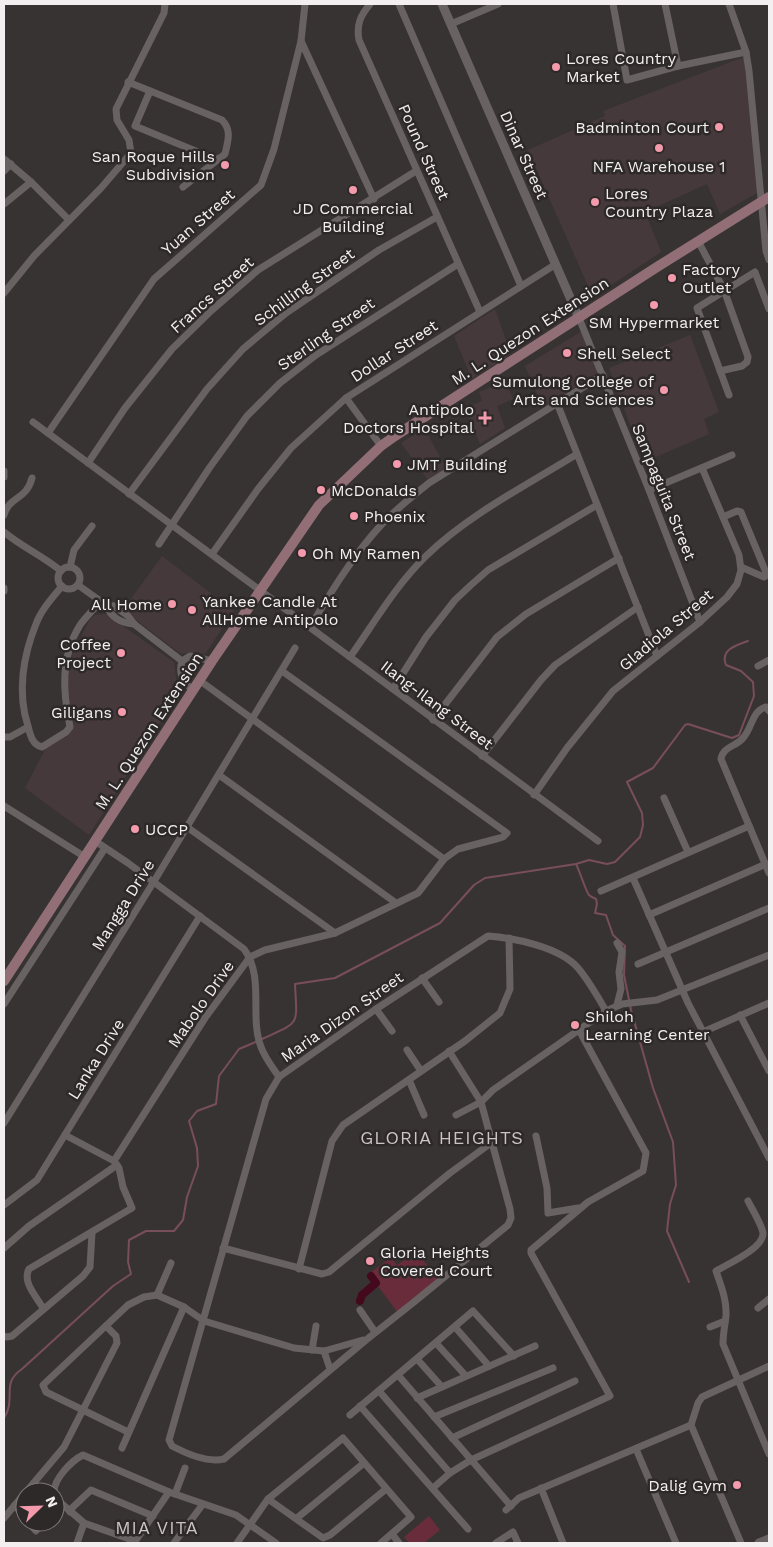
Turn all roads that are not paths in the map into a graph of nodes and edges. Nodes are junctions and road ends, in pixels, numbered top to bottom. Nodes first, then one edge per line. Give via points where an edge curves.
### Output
1 (165, 4) edge
2 (305, 4) edge
3 (370, 4) edge
4 (399, 4) edge
5 (442, 4) edge
6 (498, 4) edge
7 (613, 4) edge
8 (665, 4) edge
9 (729, 4) edge
10 (490, 5) edge
11 (451, 24) junction
12 (301, 41) junction
13 (746, 52) junction
14 (678, 66) junction
15 (128, 82) junction
16 (150, 91) junction
17 (221, 158) junction
18 (4, 159) edge
19 (11, 164) junction
20 (4, 171) edge
21 (416, 171) junction
22 (31, 182) junction
23 (183, 187) dead end
24 (374, 199) junction
25 (766, 200) edge
26 (4, 204) edge
27 (437, 217) junction
28 (69, 220) junction
29 (698, 242) junction
30 (769, 260) edge
31 (458, 264) junction
32 (556, 264) junction
33 (521, 286) junction
34 (724, 290) junction
35 (4, 293) edge
36 (769, 309) edge
37 (480, 312) junction
38 (579, 318) junction
39 (720, 371) junction
40 (603, 375) junction
41 (729, 395) dead end
42 (346, 398) junction
43 (557, 403) junction
44 (33, 422) dead end
45 (48, 434) junction
46 (381, 446) junction
47 (577, 454) junction
48 (732, 455) dead end
49 (88, 463) junction
50 (702, 468) junction
51 (4, 472) edge
52 (4, 477) edge
53 (32, 478) dead end
54 (649, 490) junction
55 (129, 494) junction
56 (597, 505) junction
57 (4, 515) edge
58 (723, 517) junction
59 (171, 525) junction
60 (92, 526) dead end
61 (5, 536) edge
62 (159, 544) dead end
63 (212, 554) junction
64 (619, 558) junction
65 (70, 567) junction
66 (741, 567) junction
67 (61, 571) junction
68 (78, 585) junction
69 (62, 586) junction
70 (260, 591) junction
71 (103, 603) junction
72 (638, 607) junction
73 (700, 622) junction
74 (310, 627) junction
75 (296, 648) dead end
76 (657, 656) junction
77 (350, 657) junction
78 (769, 660) edge
79 (182, 661) junction
80 (212, 661) junction
81 (758, 666) dead end
82 (282, 671) junction
83 (199, 680) junction
84 (393, 689) junction
85 (193, 690) junction
86 (769, 711) edge
87 (254, 718) junction
88 (433, 720) junction
89 (28, 727) junction
90 (4, 737) edge
91 (482, 756) junction
92 (219, 775) junction
93 (534, 795) junction
94 (664, 798) dead end
95 (4, 806) edge
96 (749, 826) junction
97 (187, 827) junction
98 (95, 841) junction
99 (598, 841) dead end
100 (105, 848) junction
101 (688, 852) junction
102 (85, 856) junction
103 (444, 859) junction
104 (766, 864) junction
105 (769, 873) edge
106 (633, 878) junction
107 (153, 883) junction
108 (601, 891) dead end
109 (396, 903) junction
110 (769, 908) edge
111 (649, 915) junction
112 (200, 916) junction
113 (335, 934) junction
114 (509, 938) junction
115 (617, 943) dead end
116 (666, 952) junction
117 (769, 955) edge
118 (250, 958) junction
119 (638, 964) dead end
120 (422, 978) junction
121 (4, 980) edge
122 (682, 991) junction
123 (439, 1002) dead end
124 (769, 1003) edge
125 (4, 1004) edge
126 (620, 1004) junction
127 (376, 1009) junction
128 (606, 1011) junction
129 (740, 1015) junction
130 (579, 1030) junction
131 (392, 1031) dead end
132 (703, 1032) junction
133 (407, 1050) dead end
134 (449, 1051) junction
135 (421, 1071) junction
136 (769, 1071) edge
137 (279, 1078) junction
138 (408, 1080) junction
139 (481, 1102) junction
140 (424, 1115) dead end
141 (456, 1115) dead end
142 (4, 1123) edge
143 (65, 1135) junction
144 (536, 1136) dead end
145 (491, 1143) junction
146 (769, 1158) edge
147 (116, 1163) junction
148 (748, 1200) dead end
149 (4, 1205) edge
150 (581, 1207) junction
151 (92, 1233) junction
152 (4, 1248) edge
153 (223, 1248) junction
154 (171, 1263) dead end
155 (299, 1268) junction
156 (157, 1295) junction
157 (769, 1299) edge
158 (184, 1307) junction
159 (43, 1308) junction
160 (758, 1308) dead end
161 (360, 1310) dead end
162 (204, 1321) junction
163 (724, 1321) junction
164 (106, 1326) junction
165 (316, 1326) dead end
166 (455, 1327) junction
167 (710, 1327) dead end
168 (375, 1332) junction
169 (4, 1336) edge
170 (366, 1340) junction
171 (436, 1343) junction
172 (535, 1346) dead end
173 (312, 1350) junction
174 (324, 1352) junction
175 (514, 1356) junction
176 (417, 1359) junction
177 (489, 1366) junction
178 (769, 1366) edge
179 (553, 1368) dead end
180 (330, 1370) junction
181 (398, 1375) junction
182 (466, 1376) junction
183 (738, 1380) junction
184 (575, 1381) dead end
185 (442, 1387) junction
186 (379, 1391) junction
187 (417, 1398) junction
188 (360, 1406) junction
189 (83, 1410) junction
190 (350, 1415) dead end
191 (434, 1417) junction
192 (691, 1425) junction
193 (128, 1432) junction
194 (452, 1438) junction
195 (122, 1448) dead end
196 (636, 1449) junction
197 (769, 1454) edge
198 (471, 1460) junction
199 (364, 1463) junction
200 (186, 1468) dead end
201 (450, 1473) junction
202 (35, 1482) edge
203 (57, 1482) edge
204 (433, 1488) junction
205 (541, 1488) junction
206 (386, 1489) junction
207 (172, 1493) junction
208 (268, 1499) junction
209 (203, 1504) junction
210 (15, 1505) edge
211 (65, 1507) edge
212 (70, 1512) junction
213 (153, 1516) junction
214 (4, 1518) edge
215 (297, 1518) junction
216 (84, 1523) junction
217 (250, 1525) junction
218 (468, 1529) dead end
219 (392, 1534) junction
220 (769, 1539) edge
221 (135, 1542) edge
222 (77, 1543) edge
223 (174, 1543) edge
224 (237, 1543) edge
225 (276, 1543) edge
226 (381, 1543) edge
227 (399, 1543) edge
228 (496, 1543) edge
229 (518, 1543) edge
230 (563, 1543) edge
231 (676, 1543) edge
232 (741, 1543) edge
233 (759, 1543) edge

1 - 15 street via 164,13
2 - 12 street, Yuan Street
3 - 21 street, Pound Street via 361,15 357,30 359,40
4 - 33 street
5 - 11 street, Dinar Street
6 - 10 street
7 - 14 street via 627,80
8 - 14 street
9 - 13 street
10 - 11 street
11 - 32 street, Dinar Street
12 - 24 street
12 - 45 street, Yuan Street via 274,149 261,185 154,279
13 - 14 street
13 - 25 street
15 - 16 street
15 - 28 street via 116,109 117,120 129,140 130,152
16 - 17 street via 222,120 229,133 225,154
16 - 17 street via 135,126 215,159
17 - 23 street
18 - 19 street
19 - 20 street
19 - 22 street
21 - 24 street, Francs Street
21 - 27 street, Pound Street
22 - 26 street
22 - 28 street
24 - 49 street, Francs Street via 258,270 212,310 172,349 125,408
25 - 29 main road, M. L. Quezon Extension
25 - 30 street via 766,251
27 - 31 street, Pound Street
27 - 55 street, Schilling Street via 379,250 286,313 243,349 208,389
28 - 35 street
29 - 34 street
29 - 38 main road, M. L. Quezon Extension
31 - 37 street, Pound Street
31 - 59 street, Sterling Street via 316,355 280,383 247,416
32 - 33 street, Dollar Street
32 - 38 street, Dinar Street
33 - 37 street, Dollar Street
34 - 36 street via 755,272
34 - 39 street via 697,308
34 - 39 street via 748,356 742,366
37 - 42 street, Dollar Street
38 - 40 street, Sampaguita Street
38 - 46 main road, M. L. Quezon Extension
39 - 41 street
40 - 43 street
40 - 54 street, Sampaguita Street
42 - 46 street
42 - 63 street, Dollar Street via 291,448
43 - 47 street
43 - 74 street via 403,504 382,524 352,563
44 - 45 street, Ilang-Ilang Street
45 - 49 street, Ilang-Ilang Street
46 - 70 main road, M. L. Quezon Extension via 322,502
47 - 56 street
47 - 77 street via 459,527 425,556
48 - 50 street
49 - 55 street, Ilang-Ilang Street
50 - 54 street
50 - 58 street
51 - 52 street
53 - 57 street via 24,495 11,502
54 - 73 street, Sampaguita Street
55 - 59 street, Ilang-Ilang Street
56 - 64 street
56 - 84 street via 488,570 470,585 426,637
58 - 66 street
58 - 66 street via 742,512 768,576
59 - 62 street, Sterling Street
59 - 63 street, Ilang-Ilang Street
60 - 65 street via 74,550
61 - 67 street via 49,560
63 - 70 street, Ilang-Ilang Street
64 - 72 street
64 - 88 street via 526,614 497,637
65 - 67 street
65 - 68 street via 80,575
66 - 73 street, Gladiola Street via 738,584
67 - 69 street via 59,580
68 - 69 street via 68,589
68 - 71 street
69 - 89 street via 36,623 28,648 22,676
70 - 74 street, Ilang-Ilang Street
70 - 80 main road, M. L. Quezon Extension
71 - 79 street via 122,623 134,624
71 - 89 street via 80,625 71,643 64,685 70,727 42,747 33,741
72 - 76 street
72 - 91 street via 555,665
73 - 76 street, Gladiola Street
74 - 77 street, Ilang-Ilang Street
75 - 82 street, Mangga Drive
76 - 93 street, Gladiola Street via 613,691
77 - 84 street, Ilang-Ilang Street
78 - 81 street
79 - 80 street via 190,656
79 - 85 street via 183,680
80 - 83 main road, M. L. Quezon Extension
82 - 87 street, Mangga Drive
82 - 103 street, Mabolo Drive via 507,833 496,840 458,849
83 - 85 main road, M. L. Quezon Extension
83 - 87 street
84 - 88 street, Ilang-Ilang Street
85 - 98 main road, M. L. Quezon Extension
86 - 96 street via 766,707 759,710 744,738 725,749 720,759
87 - 92 street, Mangga Drive
87 - 103 street
88 - 91 street, Ilang-Ilang Street
89 - 90 street
91 - 93 street, Ilang-Ilang Street
92 - 97 street, Mangga Drive
92 - 109 street
93 - 99 street, Ilang-Ilang Street
94 - 101 street
95 - 102 street
96 - 101 street
96 - 104 street
97 - 107 street, Mangga Drive
97 - 113 street
98 - 100 street
98 - 102 main road, M. L. Quezon Extension
100 - 107 street
100 - 125 street
101 - 106 street
102 - 121 main road, M. L. Quezon Extension
103 - 109 street, Mabolo Drive via 418,893
104 - 105 street
104 - 111 street
106 - 108 street
106 - 111 street
107 - 112 street
107 - 142 street, Mangga Drive
109 - 113 street, Mabolo Drive
110 - 116 street
111 - 116 street
112 - 118 street via 244,949
112 - 143 street, Lanka Drive
113 - 118 street, Mabolo Drive via 265,950
114 - 120 street, Maria Dizon Street via 488,936
114 - 128 street, Maria Dizon Street via 560,953 578,967
114 - 134 street via 510,989 500,1013
115 - 126 street via 622,952
116 - 119 street
116 - 122 street
117 - 122 street
118 - 137 street via 256,980 261,1048
118 - 147 street, Mabolo Drive via 206,1018
120 - 123 street
120 - 127 street, Maria Dizon Street
122 - 126 street via 657,1000
122 - 132 street
124 - 129 street
126 - 128 street
127 - 131 street
127 - 137 street, Maria Dizon Street
128 - 130 street
129 - 132 street
129 - 136 street
130 - 139 street via 493,1090
130 - 150 street via 646,1153 643,1170
132 - 146 street
133 - 135 street
134 - 135 street
134 - 139 street
135 - 138 street
137 - 153 street, Maria Dizon Street via 266,1099
138 - 140 street
138 - 155 street via 343,1125 332,1141
139 - 141 street
139 - 145 street
143 - 147 street
143 - 149 street, Lanka Drive via 37,1180
144 - 150 street via 547,1188 548,1213
145 - 155 street via 329,1272 322,1274
145 - 168 street via 510,1209 508,1225
147 - 151 street via 132,1208
147 - 152 street
148 - 163 street via 763,1233 755,1248 716,1271 725,1300
150 - 198 street via 530,1254 610,1396
151 - 159 street via 90,1267
151 - 159 street via 29,1269 26,1280
153 - 155 street
153 - 162 street, Maria Dizon Street
154 - 156 street
156 - 158 street
156 - 164 street via 128,1305
157 - 160 street
158 - 162 street
158 - 193 street
159 - 169 street via 12,1336
161 - 168 street
162 - 173 street via 294,1348
162 - 180 street, Maria Dizon Street via 170,1440 172,1446 181,1451 207,1460 224,1459
163 - 167 street
163 - 183 street via 723,1344
164 - 189 street via 116,1336 116,1343
164 - 189 street via 43,1385 46,1392
165 - 173 street
166 - 171 street
166 - 175 street via 474,1312
166 - 177 street
168 - 170 street
170 - 174 street
170 - 180 street
171 - 176 street
171 - 182 street
172 - 175 street
173 - 174 street
174 - 180 street
175 - 177 street
176 - 181 street
176 - 185 street
177 - 182 street
178 - 183 street
179 - 191 street
181 - 186 street
181 - 187 street
182 - 185 street
183 - 192 street via 702,1396
183 - 197 street
184 - 194 street
185 - 187 street
186 - 188 street
186 - 201 street
187 - 191 street
188 - 190 street
188 - 204 street
189 - 193 street
189 - 202 street via 64,1447
191 - 194 street
192 - 196 street
192 - 232 street
193 - 195 street
194 - 198 street
196 - 205 street
196 - 231 street
198 - 201 street
198 - 205 street via 508,1508 518,1498
199 - 206 street
199 - 208 street via 343,1438
199 - 215 street
200 - 207 street
201 - 204 street
203 - 207 street via 77,1458 83,1456
204 - 218 street
205 - 230 street
206 - 215 street via 323,1538
206 - 219 street via 411,1518
207 - 209 street
207 - 213 street
208 - 215 street
208 - 217 street
209 - 217 street via 236,1516
209 - 223 street
210 - 214 street
211 - 212 street
212 - 213 street via 91,1490
212 - 216 street
213 - 221 street
216 - 221 street
216 - 222 street
217 - 224 street
217 - 225 street
219 - 226 street
219 - 227 street
220 - 233 street
228 - 229 street via 513,1532

